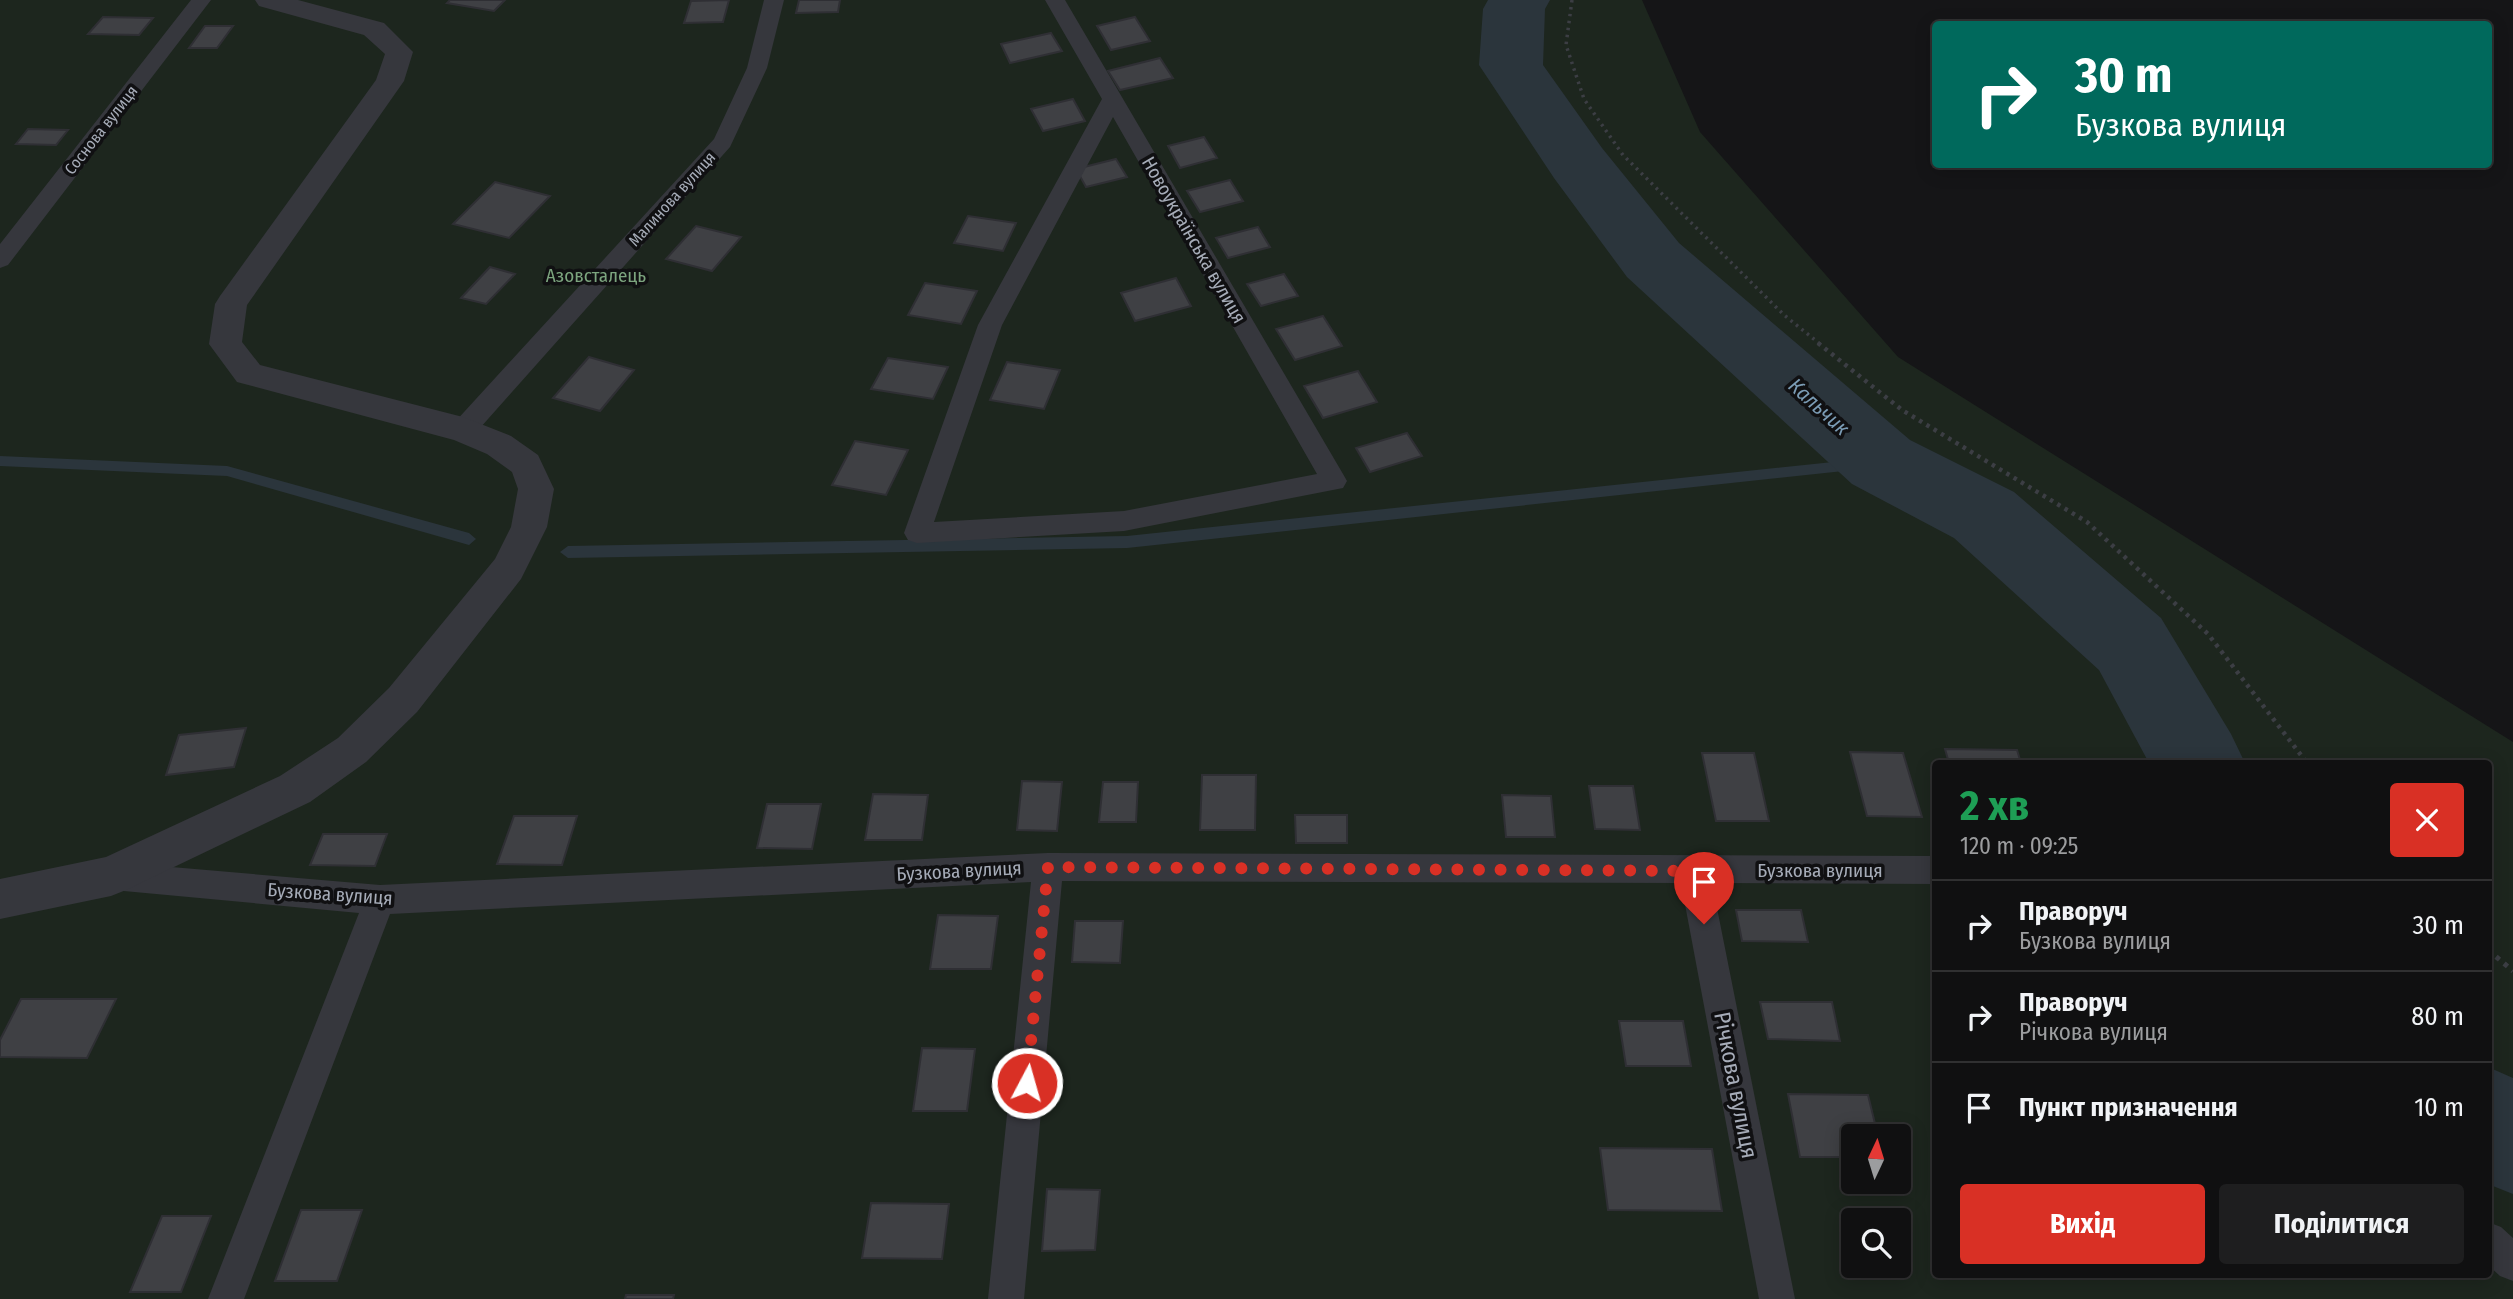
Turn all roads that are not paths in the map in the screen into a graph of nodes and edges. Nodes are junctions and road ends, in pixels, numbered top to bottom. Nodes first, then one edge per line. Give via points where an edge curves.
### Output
1 (201, 0) edge
2 (268, 0) edge
3 (774, 0) edge
4 (1055, 0) edge
5 (1112, 99) junction
6 (0, 260) edge
7 (463, 430) junction
8 (1048, 867) junction
9 (1932, 870) edge
10 (1694, 871) junction
11 (111, 876) junction
12 (0, 899) edge
13 (380, 900) junction
14 (2492, 1244) edge
15 (2513, 1263) edge
16 (226, 1299) edge
17 (1006, 1299) edge
18 (1777, 1299) edge

1 - 6 lane, Соснова вулиця
2 - 7 street via 374,29 399,52 390,81 231,304 225,344 249,374
3 - 7 lane, Малинова вулиця via 757,68 723,142
4 - 5 lane, Новоукраїнська вулиця
5 - 5 lane, Новоукраїнська вулиця via 990,325 917,533 1125,521 1334,481
7 - 11 street via 499,445 526,464 536,488 529,527 508,569 403,700 352,750 295,789
8 - 10 lane, Бузкова вулиця
8 - 13 lane, Бузкова вулиця
8 - 17 lane
9 - 10 lane, Бузкова вулиця
10 - 18 lane, Річкова вулиця
11 - 12 street
11 - 13 lane, Бузкова вулиця
13 - 16 lane
14 - 15 lane

